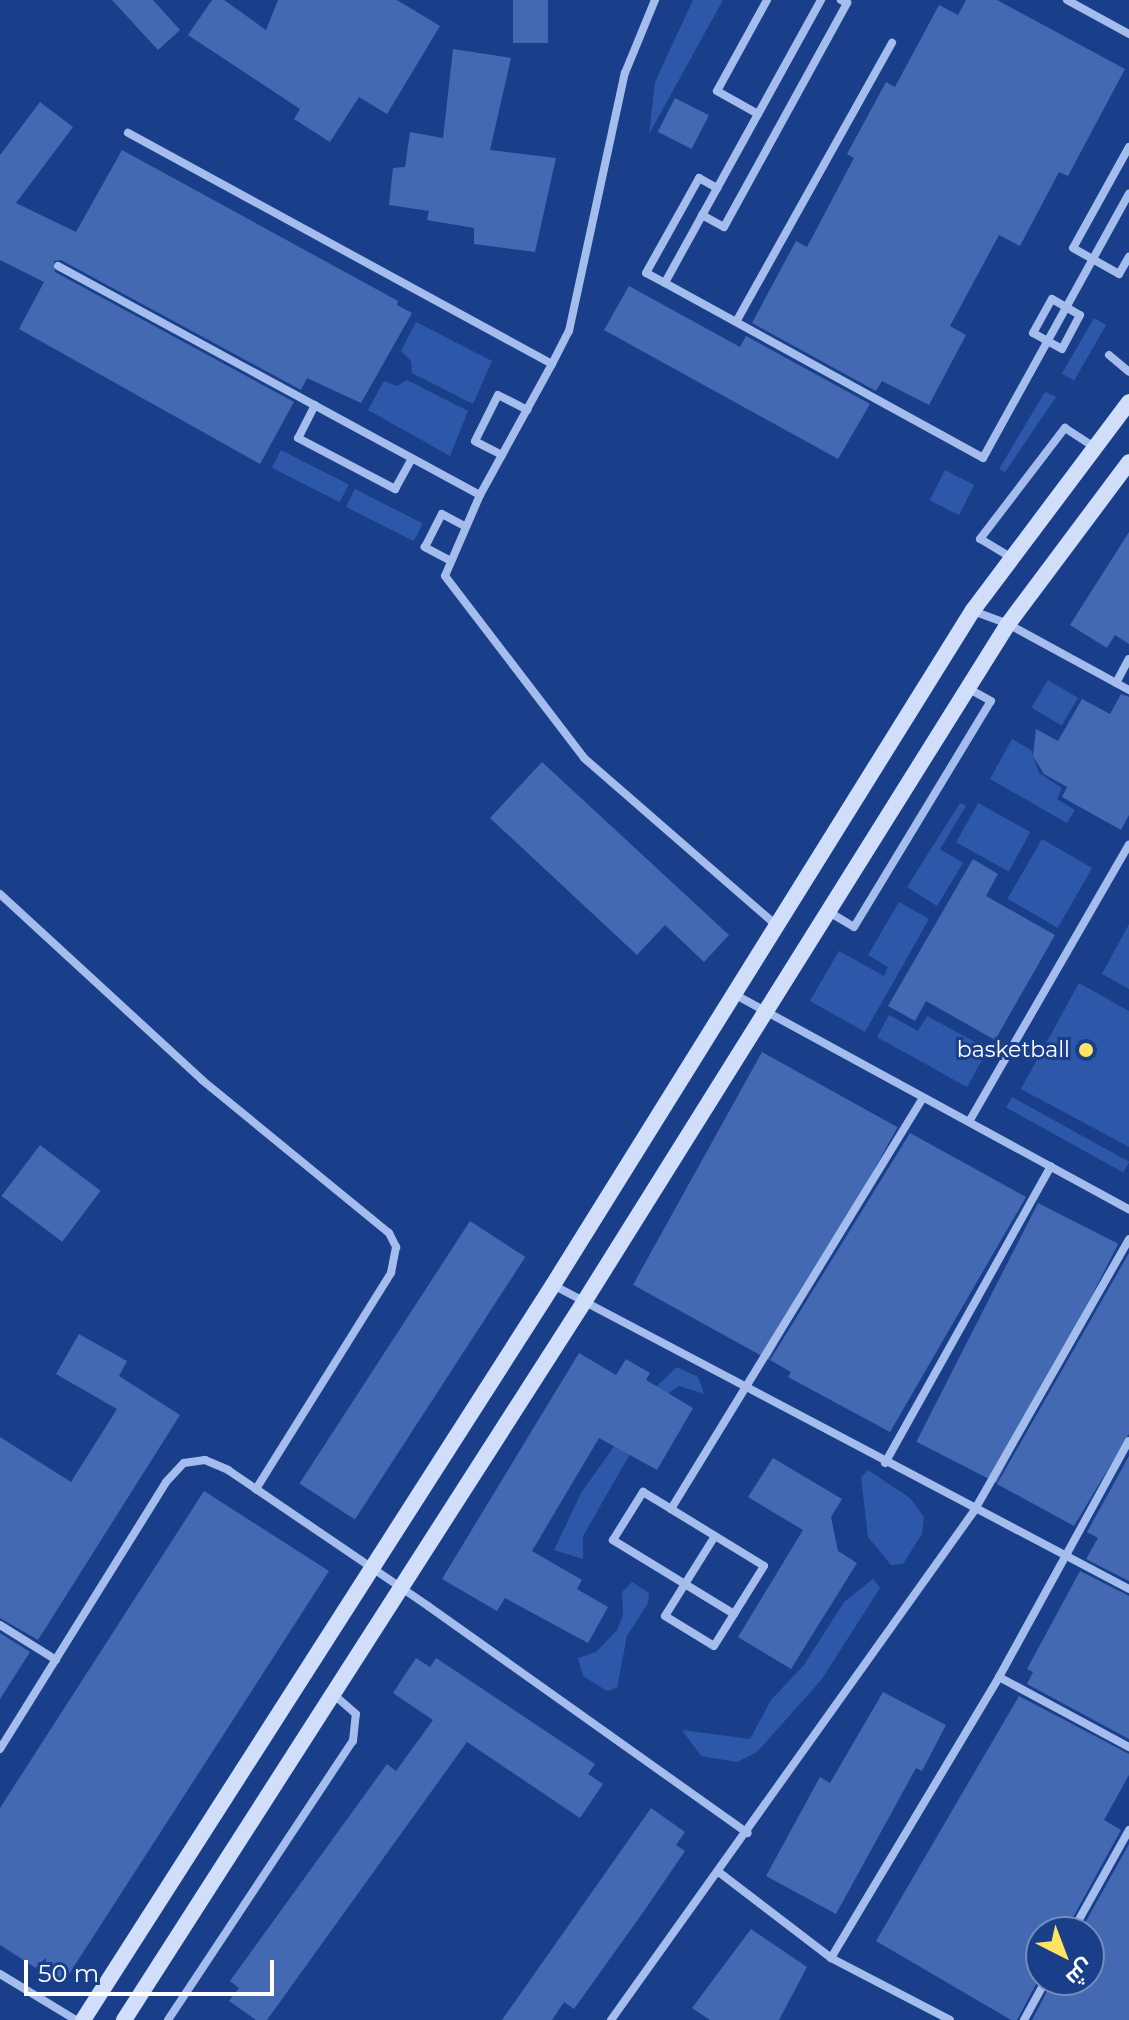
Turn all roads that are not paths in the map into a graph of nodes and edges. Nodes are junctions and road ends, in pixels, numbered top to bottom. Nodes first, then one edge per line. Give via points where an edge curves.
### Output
1 (655, 0) edge
2 (767, 0) edge
3 (821, 0) edge
4 (841, 0) edge
5 (1067, 0) edge
6 (1129, 34) edge
7 (892, 43) dead end
8 (758, 114) junction
9 (128, 133) dead end
10 (1129, 147) edge
11 (717, 188) junction
12 (1129, 194) edge
13 (702, 215) junction
14 (1129, 257) edge
15 (1093, 259) junction
16 (58, 266) dead end
17 (665, 283) junction
18 (1066, 308) junction
19 (736, 322) junction
20 (1048, 341) junction
21 (1109, 355) dead end
22 (552, 364) junction
23 (1129, 372) edge
24 (1129, 402) edge
25 (315, 405) junction
26 (527, 410) junction
27 (1095, 448) junction
28 (502, 455) junction
29 (412, 458) junction
30 (1129, 462) edge
31 (480, 495) junction
32 (466, 527) junction
33 (1012, 558) junction
34 (451, 561) junction
35 (973, 610) junction
36 (1008, 624) junction
37 (1129, 659) edge
38 (1116, 683) junction
39 (968, 688) junction
40 (1129, 690) edge
41 (1129, 845) edge
42 (0, 894) edge
43 (828, 911) junction
44 (776, 925) junction
45 (733, 994) junction
46 (766, 1012) junction
47 (923, 1098) junction
48 (970, 1120) junction
49 (1051, 1166) junction
50 (1129, 1209) edge
51 (1129, 1239) edge
52 (553, 1285) junction
53 (584, 1302) junction
54 (747, 1387) junction
55 (1129, 1441) edge
56 (885, 1463) junction
57 (256, 1489) junction
58 (671, 1509) junction
59 (974, 1511) junction
60 (715, 1536) junction
61 (1065, 1556) junction
62 (372, 1568) junction
63 (685, 1584) junction
64 (400, 1587) junction
65 (1129, 1589) edge
66 (734, 1614) junction
67 (0, 1625) edge
68 (56, 1660) junction
69 (999, 1677) junction
70 (332, 1693) junction
71 (1129, 1747) edge
72 (0, 1749) edge
73 (1129, 1830) edge
74 (748, 1833) junction
75 (720, 1873) junction
76 (1081, 1916) edge
77 (831, 1958) junction
78 (0, 1974) edge
79 (1037, 1996) edge
80 (76, 2020) edge
81 (83, 2020) edge
82 (124, 2020) edge
83 (168, 2020) edge
84 (611, 2020) edge
85 (950, 2020) edge
86 (1024, 2020) edge

1 - 22 street via 625,73 569,331
2 - 8 street via 717,91
3 - 8 street
4 - 13 street via 847,3 724,227
5 - 6 street
7 - 19 street
8 - 11 street
9 - 22 street
10 - 15 street via 1073,248
11 - 13 street
11 - 17 street via 699,178 646,273
12 - 15 street
13 - 17 street
14 - 15 street via 1119,274
15 - 18 street
16 - 25 street
17 - 19 street
18 - 20 street
18 - 20 street via 1080,315 1062,349
18 - 20 street via 1052,299 1033,333
19 - 20 street via 983,458
21 - 23 street
22 - 26 street
24 - 27 street
25 - 29 street
25 - 29 street via 298,438 395,489
26 - 28 street
26 - 28 street via 498,395 475,441
27 - 33 street
27 - 33 street via 1065,428 980,539
28 - 31 street
29 - 31 street
30 - 36 street
31 - 32 street
32 - 34 street
32 - 34 street via 442,514 425,547
33 - 35 street
34 - 44 street via 445,576 584,758
35 - 36 street
35 - 44 street
36 - 38 street
36 - 39 street
37 - 38 street
38 - 40 street
39 - 43 street
39 - 43 street via 991,701 854,927
41 - 48 street
42 - 57 street via 202,1080 389,1233 396,1247 391,1273
43 - 46 street
44 - 45 street
45 - 46 street
45 - 52 street
46 - 47 street
46 - 53 street
47 - 48 street
47 - 54 street
48 - 49 street
49 - 50 street
49 - 56 street
51 - 59 street
52 - 53 street
52 - 62 street
53 - 54 street
53 - 64 street
54 - 56 street
54 - 58 street
55 - 61 street
56 - 59 street
57 - 62 street
57 - 68 street via 205,1460 184,1463 166,1482
58 - 60 street
58 - 63 street via 643,1492 613,1540
59 - 61 street
59 - 74 street
60 - 63 street
60 - 66 street via 764,1566
61 - 65 street
61 - 69 street
62 - 64 street
62 - 81 street
63 - 66 street
63 - 66 street via 665,1616 714,1646
64 - 70 street
64 - 74 street
67 - 68 street
68 - 72 street
69 - 71 street
69 - 77 street
70 - 82 street
70 - 83 street via 356,1714 353,1741
73 - 76 street
74 - 75 street
75 - 77 street
75 - 84 street
77 - 85 street
78 - 80 street
79 - 86 street

